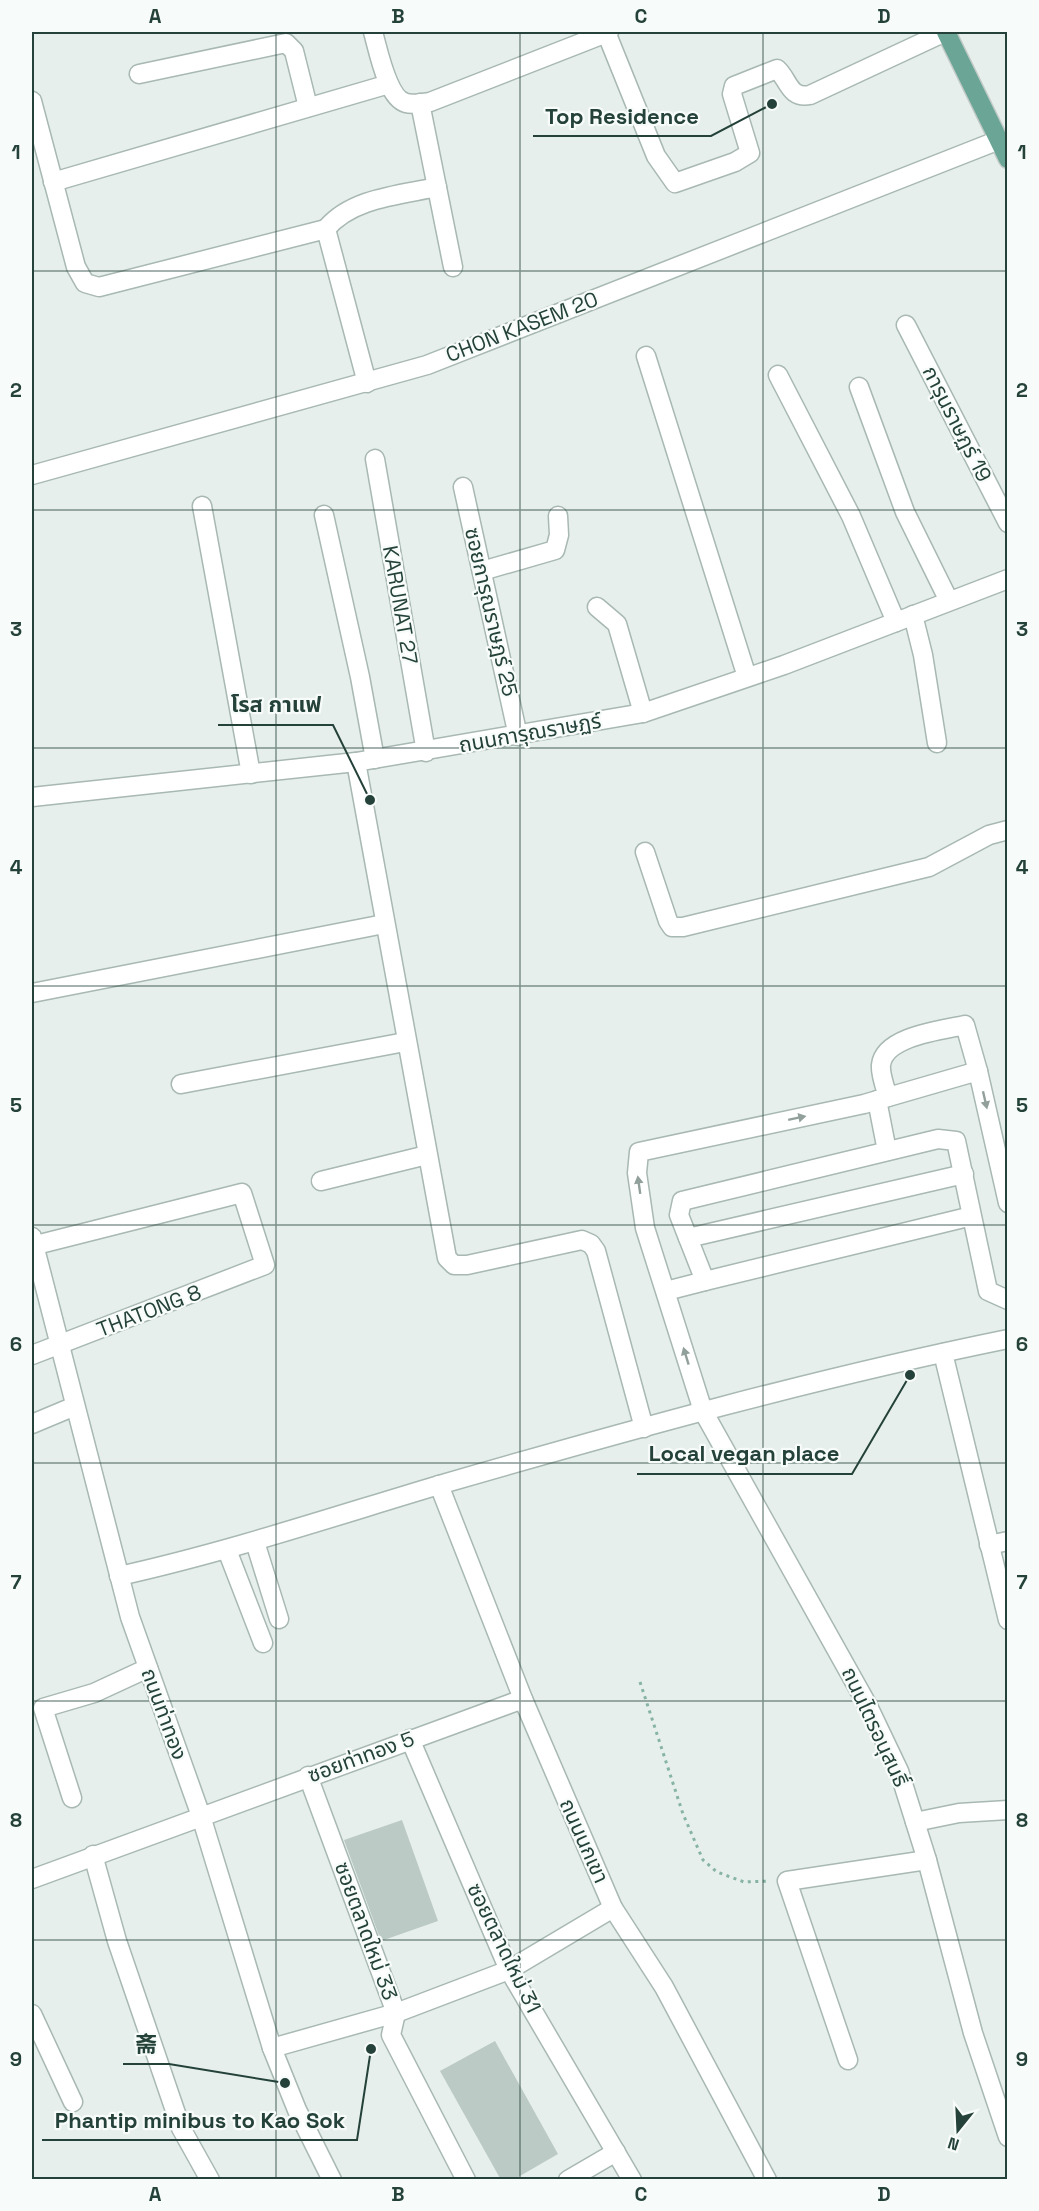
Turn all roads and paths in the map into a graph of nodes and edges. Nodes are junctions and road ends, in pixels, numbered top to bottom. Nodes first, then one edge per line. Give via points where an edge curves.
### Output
1 (373, 32) edge
2 (607, 32) edge
3 (946, 32) edge
4 (139, 74) dead end
5 (389, 84) junction
6 (32, 101) edge
7 (420, 103) junction
8 (308, 107) junction
9 (1005, 153) edge
10 (53, 182) junction
11 (437, 187) junction
12 (326, 229) junction
13 (453, 267) dead end
14 (906, 325) dead end
15 (646, 356) dead end
16 (778, 375) dead end
17 (367, 383) junction
18 (859, 387) dead end
19 (375, 459) dead end
20 (32, 475) edge
21 (463, 487) dead end
22 (202, 506) dead end
23 (324, 515) dead end
24 (558, 516) dead end
25 (1008, 523) edge
26 (482, 571) junction
27 (1008, 579) edge
28 (950, 601) junction
29 (597, 607) dead end
30 (904, 618) junction
31 (747, 677) junction
32 (643, 713) junction
33 (518, 736) junction
34 (937, 743) dead end
35 (426, 752) junction
36 (375, 759) junction
37 (356, 762) junction
38 (251, 774) junction
39 (32, 797) edge
40 (1008, 830) edge
41 (645, 852) dead end
42 (384, 924) junction
43 (32, 993) edge
44 (405, 1042) junction
45 (978, 1071) junction
46 (181, 1084) dead end
47 (882, 1098) junction
48 (887, 1151) junction
49 (427, 1155) junction
50 (963, 1174) junction
51 (321, 1181) dead end
52 (1008, 1203) edge
53 (972, 1216) junction
54 (688, 1238) junction
55 (32, 1243) edge
56 (705, 1281) junction
57 (666, 1291) junction
58 (1008, 1300) edge
59 (1008, 1339) edge
60 (60, 1346) junction
61 (942, 1353) junction
62 (32, 1355) edge
63 (75, 1406) junction
64 (703, 1411) junction
65 (32, 1424) edge
66 (644, 1428) junction
67 (439, 1485) junction
68 (1008, 1541) edge
69 (255, 1542) junction
70 (989, 1545) junction
71 (227, 1550) junction
72 (119, 1576) junction
73 (279, 1619) dead end
74 (1008, 1620) edge
75 (263, 1643) dead end
76 (148, 1668) junction
77 (640, 1682) dead end
78 (523, 1700) junction
79 (410, 1739) junction
80 (308, 1776) junction
81 (72, 1798) dead end
82 (1008, 1810) edge
83 (201, 1816) junction
84 (915, 1822) junction
85 (93, 1856) junction
86 (927, 1860) junction
87 (32, 1880) edge
88 (787, 1881) junction
89 (614, 1908) junction
90 (509, 1970) junction
91 (396, 2013) junction
92 (32, 2014) edge
93 (272, 2048) junction
94 (848, 2060) dead end
95 (73, 2102) dead end
96 (1008, 2137) edge
97 (615, 2152) junction
98 (210, 2180) edge
99 (332, 2180) edge
100 (466, 2180) edge
101 (568, 2180) edge
102 (632, 2180) edge
103 (767, 2180) edge

1 - 5 street
2 - 3 street via 656,156 675,183 750,153 732,94 734,86 777,69 794,93 810,95
2 - 7 street
3 - 9 main road
4 - 8 street via 286,43 294,51
5 - 7 street via 398,99 408,104
5 - 8 street
6 - 10 street
7 - 11 street
8 - 10 street
9 - 17 street, CHON KASEM 20 via 427,365
10 - 12 street via 76,267 85,283 99,286
11 - 12 street via 364,203 335,217
11 - 13 street
12 - 17 street
14 - 25 street, การุนราษฏร์ 19
15 - 31 street
16 - 30 street
17 - 20 street, CHON KASEM 20
18 - 28 street via 905,512
19 - 35 street, KARUNAT 27
21 - 26 street, ซอยการุณราษฎร์ 25
22 - 38 street
23 - 36 street
24 - 26 street via 555,550
26 - 33 street, ซอยการุณราษฎร์ 25
27 - 28 street, ถนนการุณราษฏร์
28 - 30 street, ถนนการุณราษฏร์
29 - 32 street via 617,624
30 - 31 street, ถนนการุณราษฏร์
30 - 34 street via 923,655
31 - 32 street, ถนนการุณราษฏร์
32 - 33 street, ถนนการุณราษฏร์
33 - 35 street, ถนนการุณราษฏร์
35 - 36 street, ถนนการุณราษฏร์
36 - 37 street, ถนนการุณราษฏร์
37 - 38 street, ถนนการุณราษฏร์
37 - 42 street
38 - 39 street, ถนนการุณราษฏร์
40 - 41 street via 989,835 929,867 683,927 672,927 668,921
42 - 43 street
42 - 44 street
44 - 46 street
44 - 49 street
45 - 47 street
45 - 47 street via 965,1025 910,1038 883,1055
45 -> 52 street
47 - 48 street
57 -> 47 street, ถนนไตรอนุสนธิ์ via 645,1228 637,1173 639,1152
48 - 50 street via 938,1139 956,1141
48 - 54 street via 682,1201 679,1215
49 - 51 street
49 - 66 street via 447,1258 454,1265 582,1240 591,1244
50 - 53 street
50 - 54 street
53 - 56 street
53 - 58 street via 988,1291
54 - 56 street
55 - 60 street, ถนนท่าทอง
55 - 60 street, THATONG 8 via 242,1193 265,1265
56 - 57 street
64 -> 57 street, ถนนไตรอนุสนธิ์
59 - 61 street
60 - 62 street, THATONG 8
60 - 63 street, ถนนท่าทอง
61 - 64 street
61 - 70 street
63 - 65 street
63 - 72 street, ถนนท่าทอง
64 - 66 street
64 - 84 street, ถนนไตรอนุสนธิ์ via 868,1706 900,1771
66 - 67 street
67 - 69 street
67 - 78 street, ถนนนกเขา
68 - 70 street
69 - 71 street
69 - 73 street
70 - 74 street
71 - 72 street
71 - 75 street
72 - 76 street, ถนนท่าทอง
76 - 81 street via 94,1693 43,1708
76 - 83 street, ถนนท่าทอง
77 - 88 path via 683,1814 703,1860 717,1872 744,1882
78 - 79 street, ซอยท่าทอง 5
78 - 89 street, ถนนนกเขา
79 - 80 street, ซอยท่าทอง 5
79 - 90 street, ซอยตลาดใหม่ 31
80 - 83 street, ซอยท่าทอง 5
80 - 91 street, ซอยตลาดใหม่ 33
82 - 84 street via 959,1813
83 - 85 street, ซอยท่าทอง 5
83 - 93 street, ถนนท่าทอง
84 - 86 street, ถนนไตรอนุสนธิ์
85 - 87 street, ซอยท่าทอง 5
85 - 98 street via 117,1941 181,2128
86 - 88 street
86 - 96 street, ถนนไตรอนุสนธิ์ via 973,2033
88 - 94 street
89 - 90 street
89 - 103 street, ถนนนกเขา via 664,1988
90 - 91 street
90 - 97 street, ซอยตลาดใหม่ 31
91 - 93 street
91 - 100 street, ซอยตลาดใหม่ 33 via 391,2035
92 - 95 street
93 - 99 street, ถนนท่าทอง
97 - 101 street
97 - 102 street, ซอยตลาดใหม่ 31

